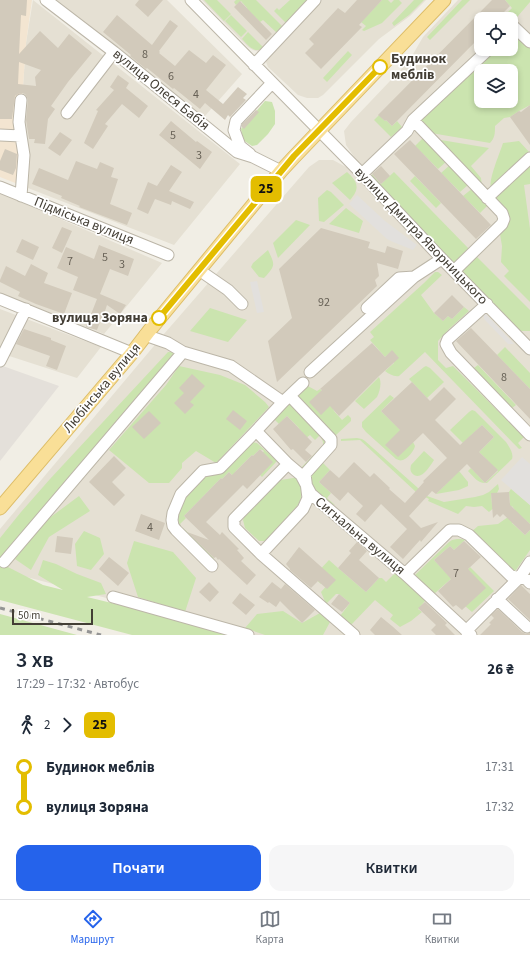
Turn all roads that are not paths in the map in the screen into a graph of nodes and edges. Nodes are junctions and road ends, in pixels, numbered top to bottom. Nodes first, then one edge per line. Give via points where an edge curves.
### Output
1 (46, 0) edge
2 (191, 0) edge
3 (315, 0) edge
4 (444, 0) edge
5 (518, 31) edge
6 (530, 42) edge
7 (114, 52) junction
8 (482, 56) edge
9 (254, 65) junction
10 (272, 83) junction
11 (21, 100) dead end
12 (67, 113) dead end
13 (413, 120) junction
14 (319, 131) junction
15 (0, 135) edge
16 (20, 136) junction
17 (253, 157) junction
18 (530, 158) edge
19 (281, 171) junction
20 (362, 174) junction
21 (0, 187) edge
22 (21, 196) junction
23 (487, 198) junction
24 (168, 255) dead end
25 (441, 258) junction
26 (199, 270) junction
27 (454, 271) junction
28 (414, 278) junction
29 (0, 298) edge
30 (242, 304) dead end
31 (487, 304) junction
32 (367, 308) dead end
33 (26, 309) junction
34 (145, 335) junction
35 (528, 342) edge
36 (183, 352) junction
37 (132, 353) junction
38 (0, 361) edge
39 (310, 372) dead end
40 (303, 383) dead end
41 (286, 399) junction
42 (256, 431) junction
43 (530, 435) edge
44 (288, 464) junction
45 (306, 483) junction
46 (0, 508) edge
47 (261, 554) junction
48 (4, 562) dead end
49 (530, 562) edge
50 (212, 566) dead end
51 (405, 574) junction
52 (520, 577) junction
53 (530, 583) edge
54 (113, 597) dead end
55 (497, 599) junction
56 (527, 627) dead end
57 (468, 633) edge
58 (248, 635) edge
59 (354, 635) edge

1 - 7 street, вулиця Олеся Бабія
2 - 9 street, вулиця Дмитра Яворницького
3 - 9 street
4 - 14 main road, Любінська вулиця
5 - 6 street
7 - 12 street
7 - 17 street, вулиця Олеся Бабія via 237,152
8 - 13 street
9 - 10 street, вулиця Дмитра Яворницького
10 - 14 street, вулиця Дмитра Яворницького
10 - 17 street via 236,122 234,130 240,146
11 - 16 street
13 - 20 street via 407,131
13 - 23 street
14 - 19 main road, Любінська вулиця
14 - 20 street, вулиця Дмитра Яворницького
15 - 16 street
16 - 22 street via 24,155
17 - 19 street, вулиця Олеся Бабія
18 - 23 street
19 - 26 main road, Любінська вулиця
20 - 25 street, вулиця Дмитра Яворницького
21 - 22 street, Підміська вулиця
22 - 24 street, Підміська вулиця
23 - 27 street via 502,213 502,224
25 - 27 street, вулиця Дмитра Яворницького
25 - 28 street
26 - 30 street via 228,290
26 - 34 main road, Любінська вулиця
27 - 31 street, вулиця Дмитра Яворницького
28 - 32 street via 399,278
28 - 39 street
29 - 33 street
31 - 35 street, вулиця Дмитра Яворницького
31 - 43 street via 448,339 446,344 451,353
33 - 37 street
33 - 38 street
34 - 36 street via 168,343
34 - 37 main road, Любінська вулиця
36 - 41 street via 231,366
36 - 48 street
37 - 46 main road, Любінська вулиця
40 - 41 street
41 - 42 street
41 - 45 street via 331,439 331,445 305,474
42 - 44 street, Сигнальна вулиця
42 - 50 street via 220,468 203,471 181,494 173,513 173,526
44 - 45 street, Сигнальна вулиця
44 - 47 street via 234,519 234,527
45 - 47 street via 308,498 303,509
45 - 51 street, Сигнальна вулиця via 311,494
47 - 59 street
49 - 52 street
51 - 52 street via 450,530 459,530 469,535 511,576
51 - 57 street, Сигнальна вулиця
52 - 53 street
52 - 55 street
54 - 58 street
55 - 56 street
55 - 57 street

